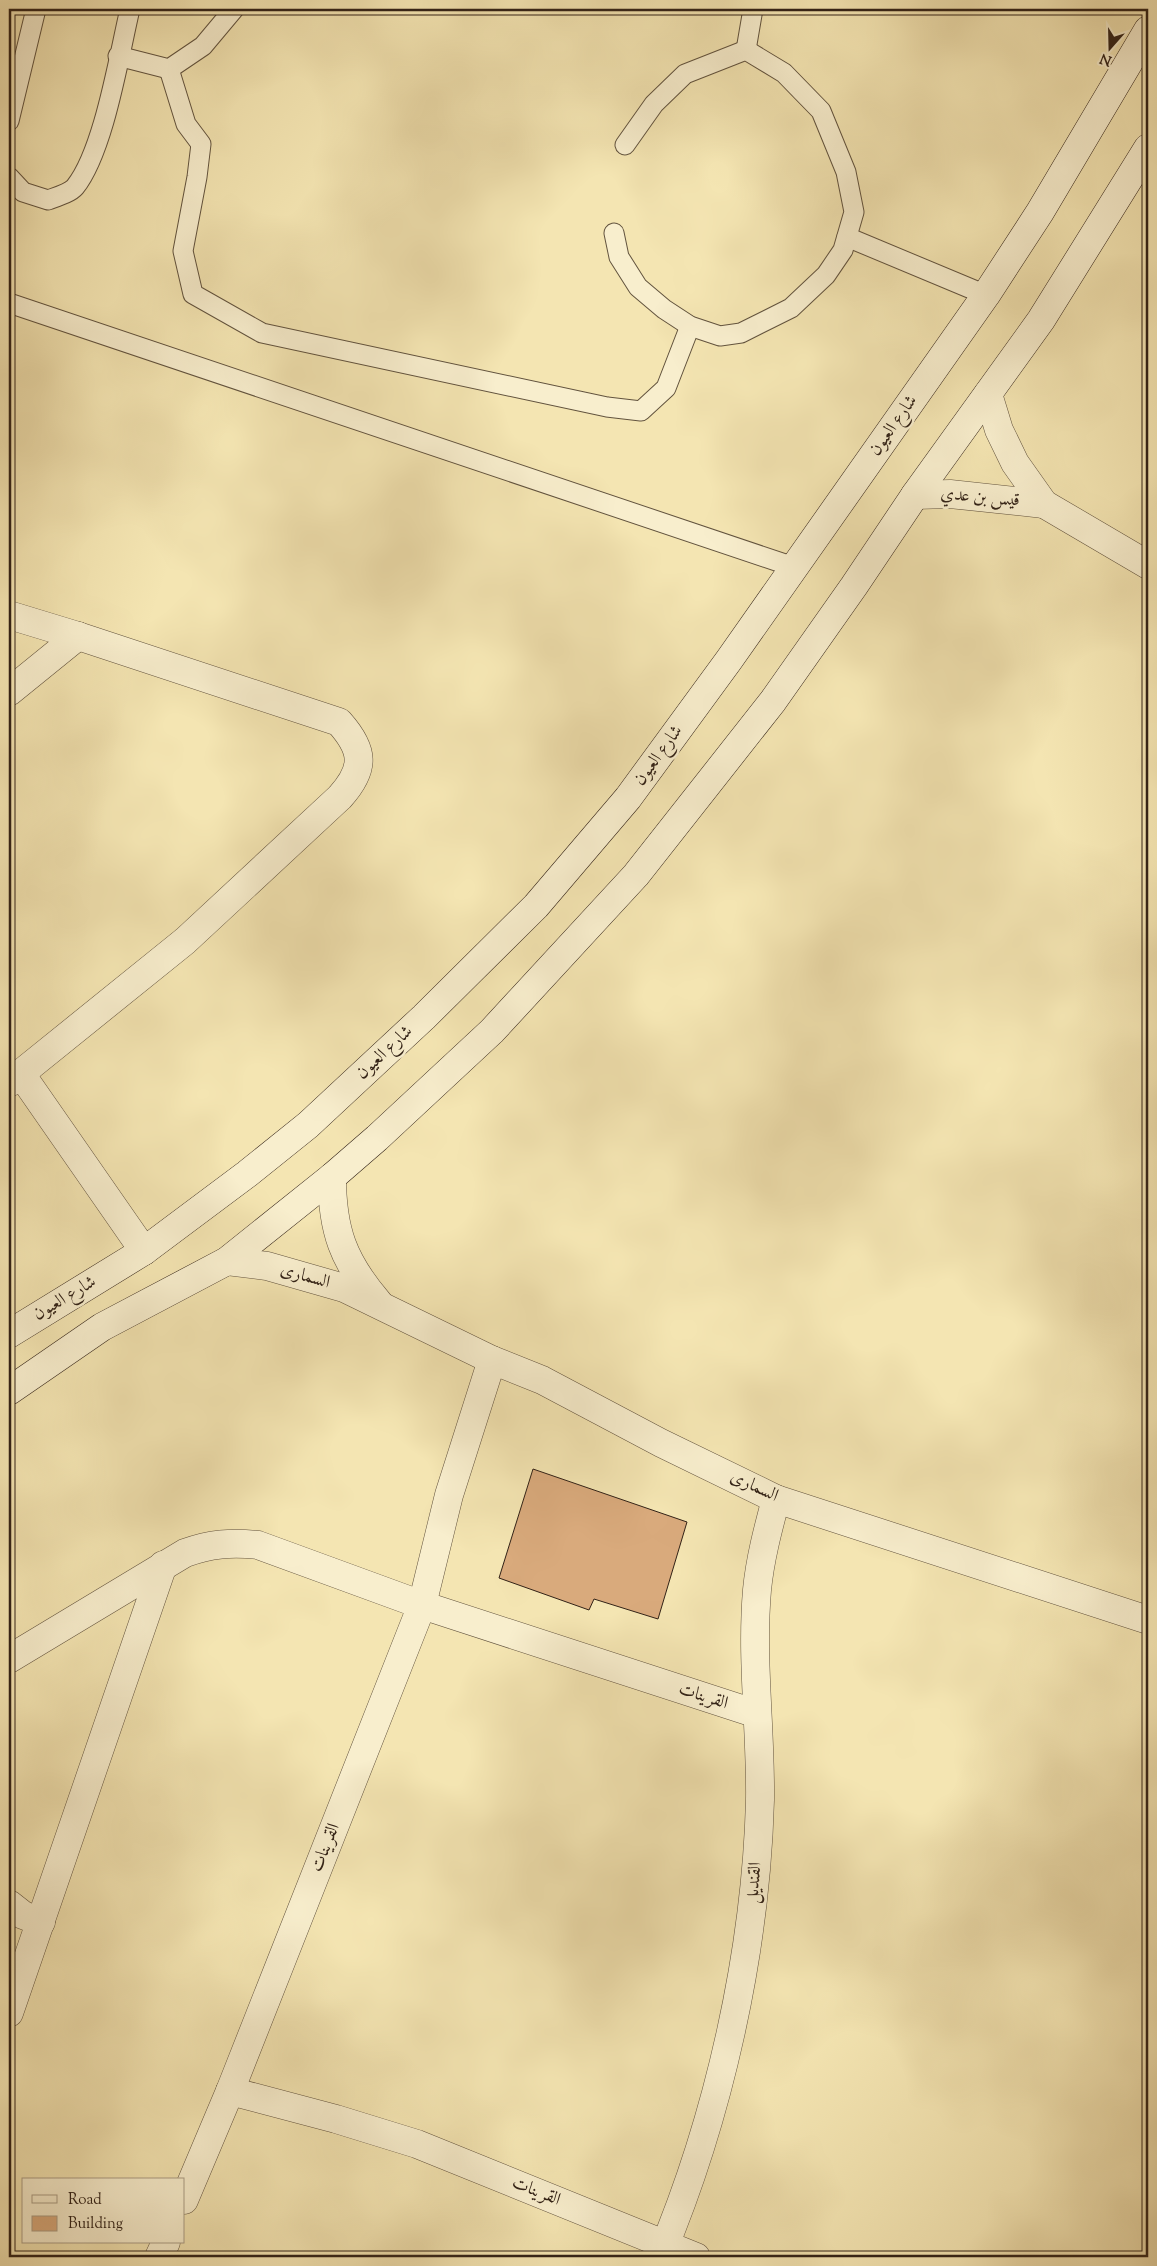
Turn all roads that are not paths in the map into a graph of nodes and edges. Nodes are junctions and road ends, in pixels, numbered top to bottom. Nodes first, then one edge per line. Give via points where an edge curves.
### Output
1 (36, 9) edge
2 (130, 9) edge
3 (234, 9) edge
4 (753, 9) edge
5 (1148, 30) edge
6 (746, 50) junction
7 (118, 56) junction
8 (169, 69) junction
9 (9, 121) edge
10 (625, 145) dead end
11 (1148, 148) edge
12 (9, 177) edge
13 (614, 233) dead end
14 (847, 237) junction
15 (986, 295) junction
16 (9, 303) edge
17 (690, 326) junction
18 (988, 394) junction
19 (915, 495) junction
20 (1044, 504) junction
21 (1148, 565) edge
22 (794, 568) junction
23 (9, 615) edge
24 (78, 636) junction
25 (9, 692) edge
26 (15, 1078) edge
27 (332, 1177) junction
28 (144, 1251) junction
29 (227, 1262) junction
30 (380, 1305) junction
31 (9, 1334) edge
32 (492, 1360) junction
33 (9, 1391) edge
34 (776, 1499) junction
35 (163, 1565) junction
36 (422, 1605) junction
37 (1148, 1620) edge
38 (9, 1659) edge
39 (756, 1714) junction
40 (9, 1904) edge
41 (41, 1922) junction
42 (9, 2012) edge
43 (230, 2091) junction
44 (185, 2198) edge
45 (165, 2244) edge
46 (663, 2252) edge
47 (159, 2257) edge
48 (696, 2257) edge

1 - 9 lane
2 - 7 lane
3 - 8 lane via 203,46
4 - 6 lane
5 - 15 street, شارع العيون via 1040,212
6 - 10 lane via 686,74 654,104
6 - 14 lane via 784,73 821,112 846,172 854,212
7 - 8 lane
7 - 12 lane via 89,166 74,189 48,200 23,192
8 - 17 lane via 186,124 201,144 183,251 193,294 262,333 607,407 641,411 666,388
11 - 18 street via 1041,320
13 - 17 lane via 619,257 638,286
14 - 15 lane
14 - 17 lane via 843,250 826,275 791,308 741,333 720,336
15 - 22 street, شارع العيون
16 - 22 lane
18 - 19 street
18 - 20 street, قيس بن عدي via 999,430 1015,463
19 - 20 street, قيس بن عدي via 950,494
19 - 27 street via 772,701 636,875 492,1030
20 - 21 street, قيس بن عدي
22 - 28 street, شارع العيون via 628,798 536,906 308,1125
23 - 24 street
24 - 25 street
24 - 26 street via 338,722 353,738 359,759 355,780 340,797 186,941
26 - 28 street
27 - 29 street
27 - 30 street, السمارى via 336,1230 345,1256 358,1279
28 - 31 street, شارع العيون
29 - 30 street, السمارى via 267,1266 306,1276 344,1288
29 - 33 street via 102,1327
30 - 32 street, السمارى
32 - 34 street, السمارى via 542,1380
32 - 36 street, القرينات via 449,1495
34 - 37 street, السمارى
34 - 39 street, القنديل via 764,1544 757,1590
35 - 36 street via 208,1545 234,1542 258,1545
35 - 38 street
35 - 41 street
36 - 39 street, القرينات
36 - 43 street, القرينات
39 - 46 street, القنديل via 760,1799 754,1904 729,2037 709,2119
40 - 41 street via 23,1915
41 - 42 street
43 - 44 street, القرينات
43 - 46 street, القرينات via 418,2144
45 - 47 street
46 - 48 street, القرينات

